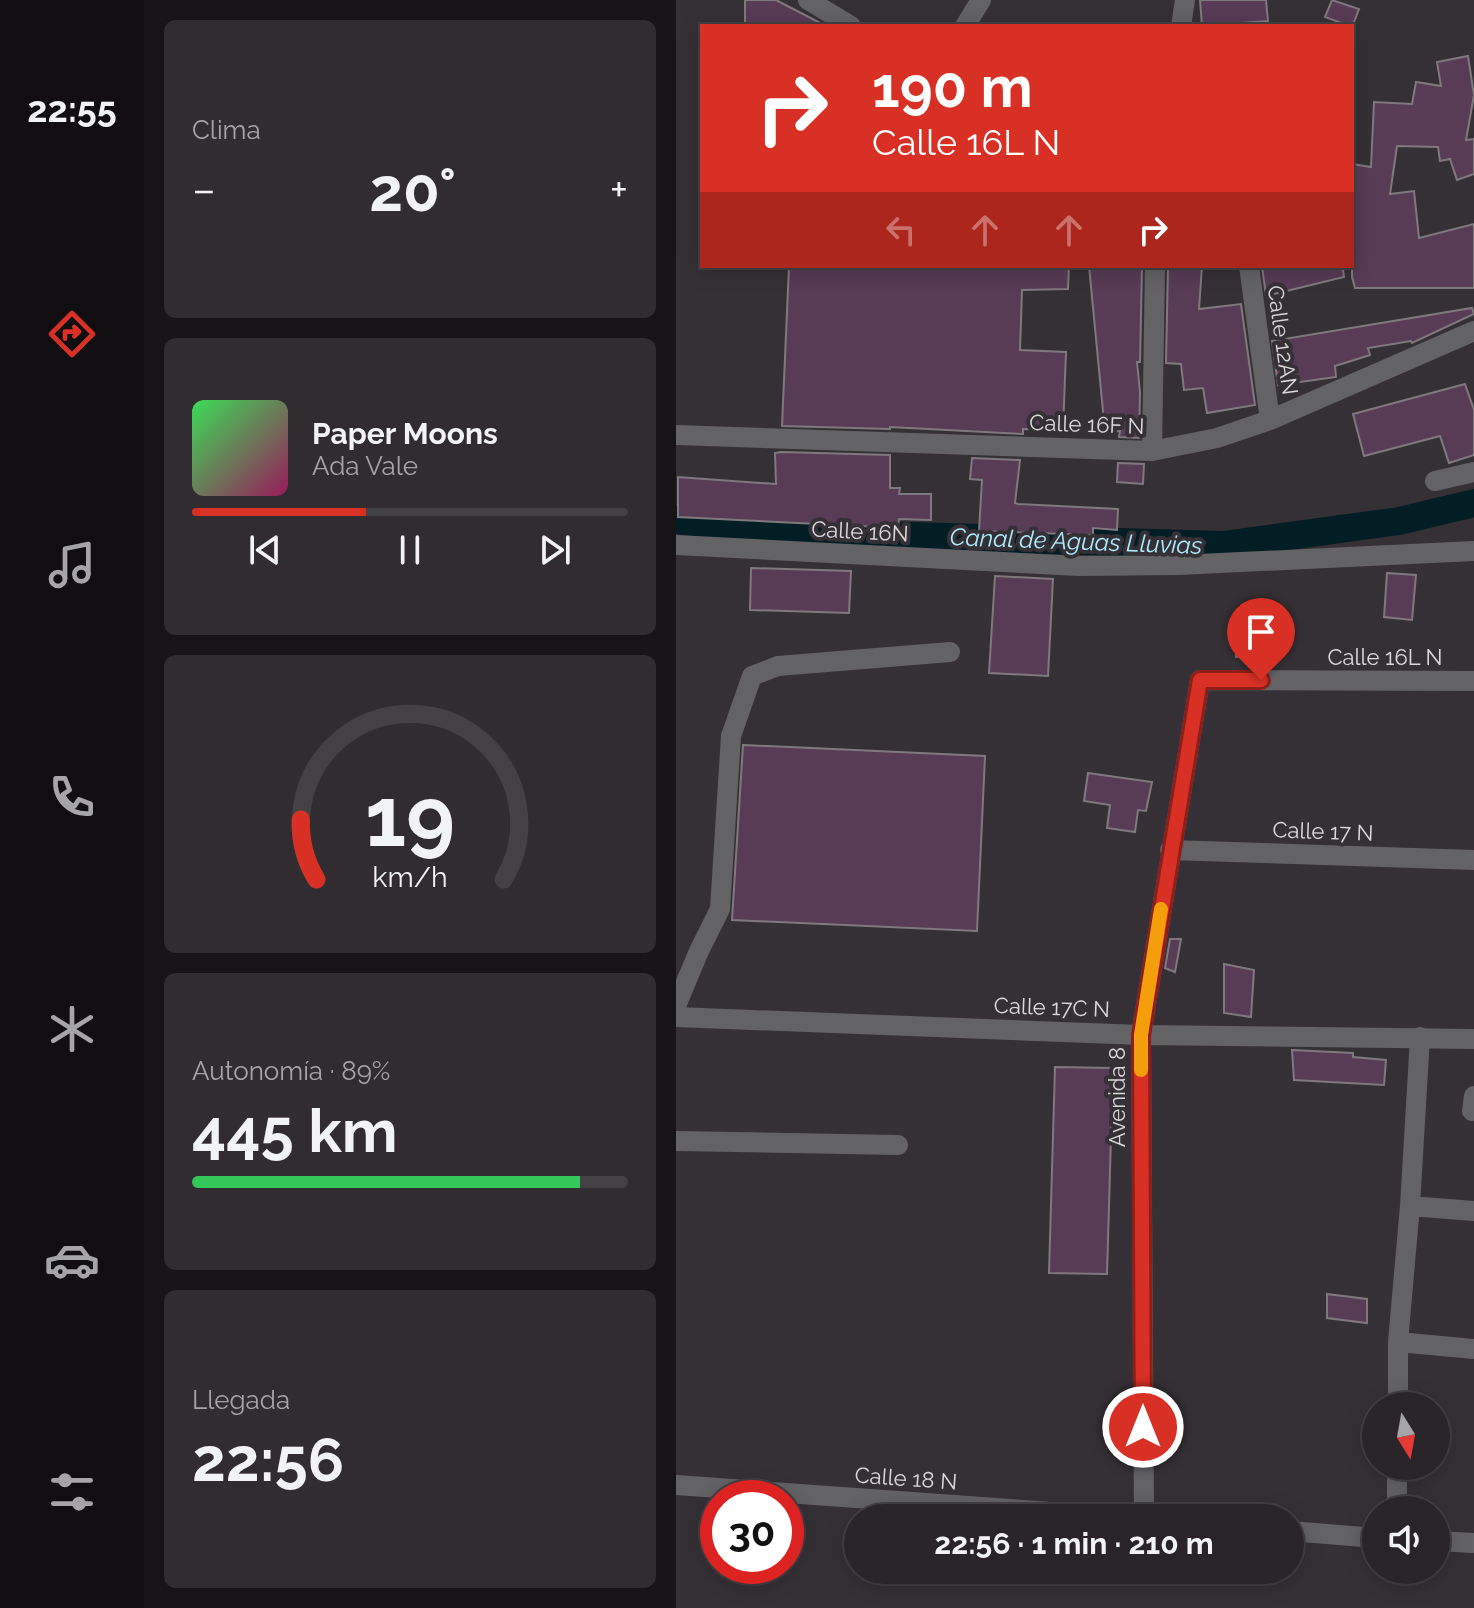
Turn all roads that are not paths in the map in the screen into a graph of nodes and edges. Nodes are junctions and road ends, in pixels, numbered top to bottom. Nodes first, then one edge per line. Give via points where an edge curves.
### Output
1 (808, 0) edge
2 (981, 0) edge
3 (1185, 0) edge
4 (848, 24) edge
5 (966, 24) edge
6 (1181, 24) edge
7 (1155, 268) edge
8 (1249, 268) edge
9 (1474, 331) edge
10 (1270, 420) junction
11 (676, 435) edge
12 (1152, 451) junction
13 (1474, 472) edge
14 (1435, 481) dead end
15 (676, 545) edge
16 (1474, 551) edge
17 (950, 652) dead end
18 (1200, 680) joint
19 (1474, 681) edge
20 (1170, 850) junction
21 (1474, 860) edge
22 (676, 1006) edge
23 (676, 1017) edge
24 (1141, 1035) junction
25 (1420, 1037) junction
26 (1474, 1039) edge
27 (676, 1141) edge
28 (898, 1145) dead end
29 (1410, 1206) junction
30 (1474, 1211) edge
31 (1398, 1342) junction
32 (1474, 1349) edge
33 (1398, 1392) edge
34 (676, 1485) edge
35 (940, 1504) edge
36 (1144, 1504) edge
37 (1304, 1532) edge
38 (1362, 1537) edge
39 (1450, 1542) edge
40 (1474, 1543) edge

1 - 4 street
2 - 5 street
3 - 6 street
7 - 12 street
8 - 10 street, Calle 12AN
9 - 10 street, Calle 16F N
10 - 12 street, Calle 16F N
11 - 12 street, Calle 16F N
13 - 14 street
15 - 16 street, Calle 16N via 1079,566
17 - 22 street via 778,666 752,676 731,736 720,909
18 - 19 street, Calle 16L N
18 - 20 street, Avenida 8
20 - 21 street, Calle 17 N
20 - 24 street, Avenida 8
23 - 24 street, Calle 17C N
24 - 25 street, Calle 17C N
24 - 36 street, Avenida 8
25 - 26 street, Calle 17C N
25 - 29 street
27 - 28 street
29 - 30 street
29 - 31 street
31 - 32 street
31 - 33 street
34 - 35 street, Calle 18 N
37 - 38 street
39 - 40 street

